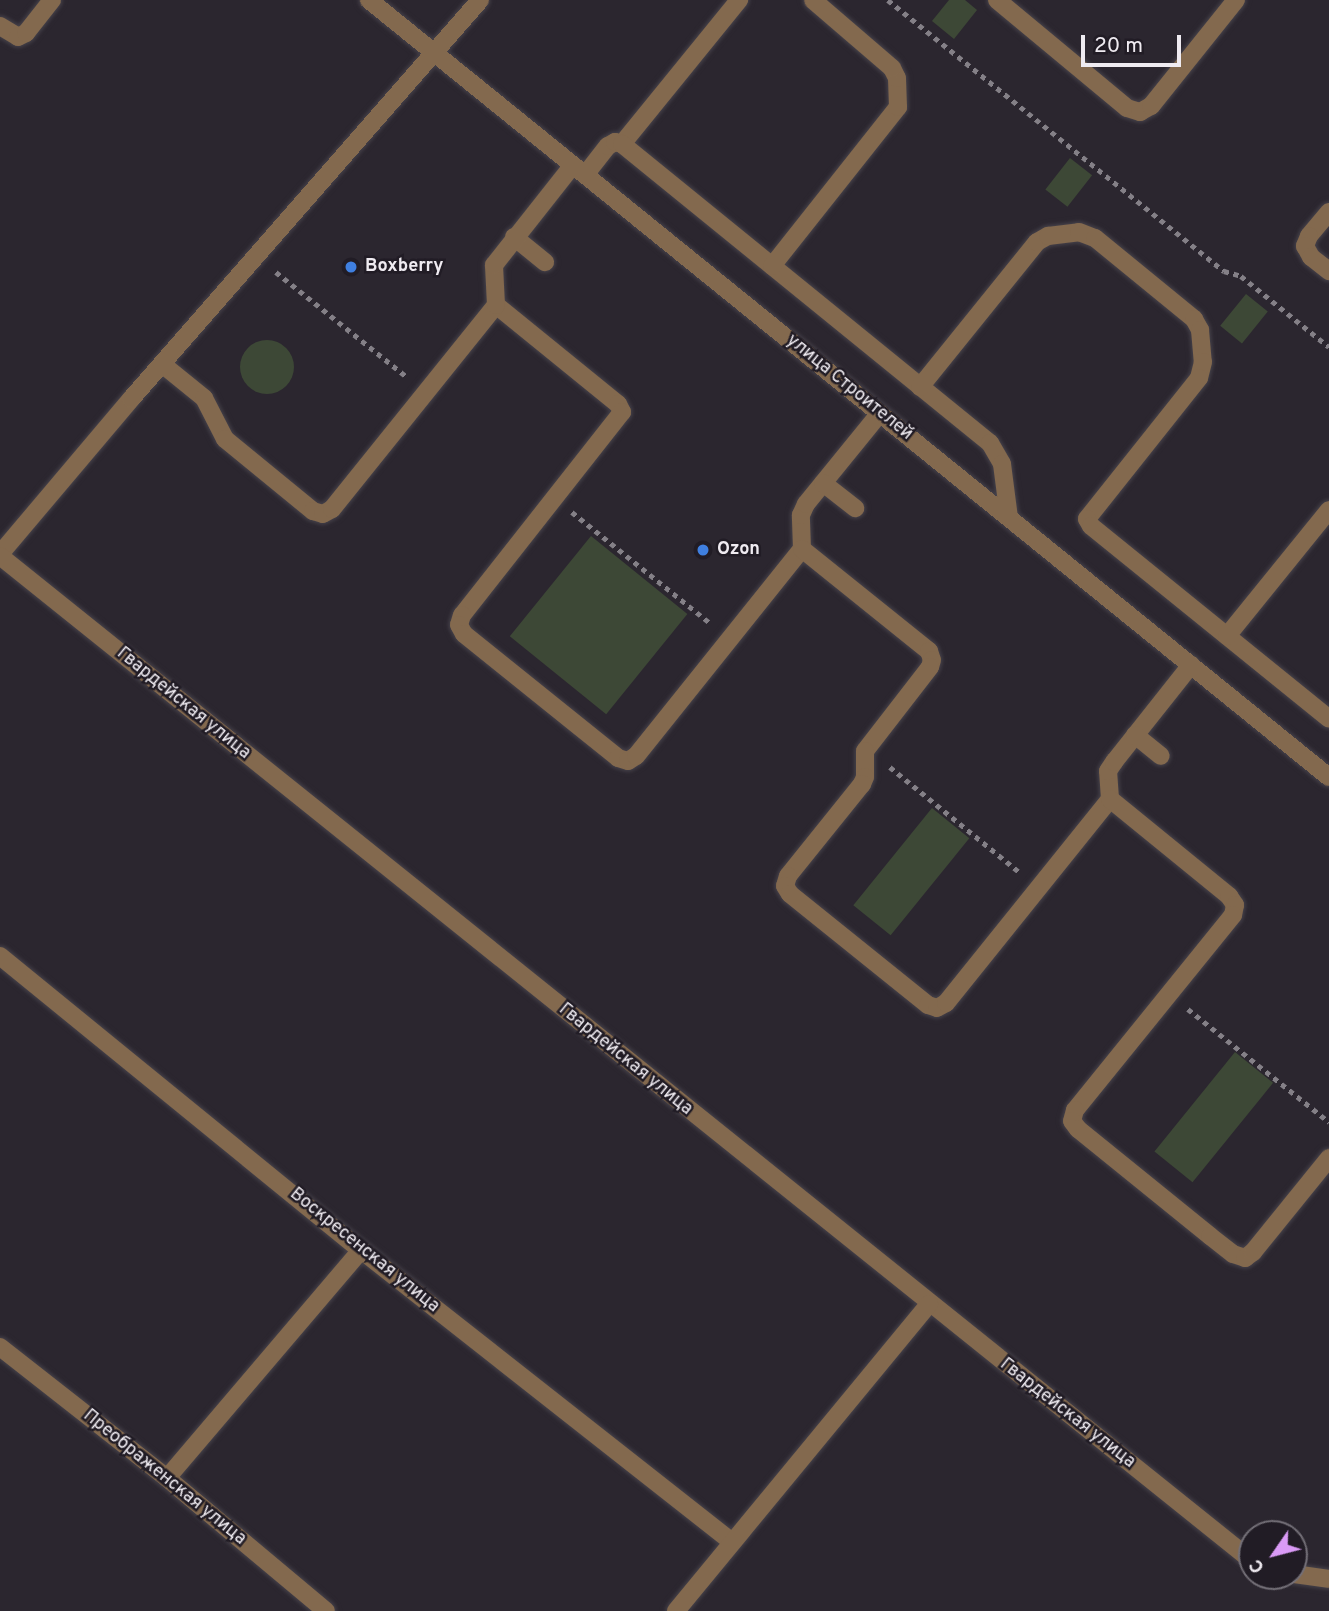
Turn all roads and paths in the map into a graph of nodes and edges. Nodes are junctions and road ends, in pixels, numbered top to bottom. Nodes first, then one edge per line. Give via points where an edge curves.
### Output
1 (52, 0) edge
2 (369, 0) edge
3 (480, 0) edge
4 (739, 0) edge
5 (813, 0) edge
6 (888, 0) edge
7 (997, 0) edge
8 (1236, 0) edge
9 (0, 26) edge
10 (435, 54) junction
11 (622, 144) junction
12 (579, 170) junction
13 (1329, 212) edge
14 (514, 237) junction
15 (257, 256) junction
16 (545, 262) dead end
17 (772, 265) junction
18 (1329, 271) edge
19 (496, 305) junction
20 (1329, 347) edge
21 (162, 364) junction
22 (920, 387) junction
23 (425, 392) junction
24 (880, 413) junction
25 (824, 483) junction
26 (555, 499) junction
27 (855, 508) dead end
28 (1329, 510) edge
29 (1009, 518) junction
30 (802, 549) junction
31 (0, 555) edge
32 (1227, 636) junction
33 (730, 639) junction
34 (1191, 665) junction
35 (1329, 719) edge
36 (1135, 735) junction
37 (867, 749) junction
38 (1161, 756) dead end
39 (1329, 776) edge
40 (1110, 799) junction
41 (1039, 888) junction
42 (0, 956) edge
43 (1169, 993) junction
44 (1329, 1122) edge
45 (1329, 1158) edge
46 (361, 1250) junction
47 (929, 1304) junction
48 (0, 1348) edge
49 (167, 1478) junction
50 (732, 1542) junction
51 (1238, 1550) edge
52 (1308, 1576) edge
53 (1329, 1579) edge
54 (326, 1611) edge
55 (676, 1611) edge

1 - 9 street via 19,37
2 - 10 street, улица Строителей
3 - 10 street
4 - 11 street
5 - 17 street via 892,68 898,107
6 - 20 path via 1224,271 1241,276
7 - 8 street via 1127,108 1140,112 1151,106
10 - 12 street, улица Строителей
10 - 15 street
11 - 12 street via 608,146
11 - 17 street
12 - 14 street
12 - 24 street, улица Строителей
13 - 18 street via 1305,246
14 - 16 street
14 - 19 street via 494,265
15 - 21 street
15 - 23 path
17 - 22 street
19 - 23 street
19 - 26 street via 618,404 622,412
21 - 23 street via 204,398 225,439 313,510 323,513 332,509
21 - 31 street
22 - 29 street via 998,454
22 - 32 street via 1037,242 1079,232 1095,238 1194,319 1200,330 1203,362 1199,378 1087,519
24 - 25 street
24 - 29 street, улица Строителей
25 - 27 street
25 - 30 street via 801,515
26 - 33 path
26 - 33 street via 462,615 459,625 464,634 618,758 628,761 636,756
28 - 32 street
29 - 34 street, улица Строителей
30 - 33 street
30 - 37 street via 929,652 932,660
31 - 47 street, Гвардейская улица
32 - 35 street
34 - 36 street
34 - 39 street, улица Строителей
36 - 38 street
36 - 40 street via 1108,771
37 - 41 path
37 - 41 street via 866,777 788,876 785,886 790,894 937,1008 946,1003
40 - 41 street
40 - 43 street via 1235,905 1233,915
42 - 46 street, Воскресенская улица
43 - 44 path
43 - 45 street via 1075,1110 1072,1121 1078,1129 1233,1255 1245,1258
46 - 49 street
46 - 50 street, Воскресенская улица
47 - 50 street
47 - 51 street, Гвардейская улица
48 - 49 street, Преображенская улица
49 - 54 street, Преображенская улица
50 - 55 street
52 - 53 street

